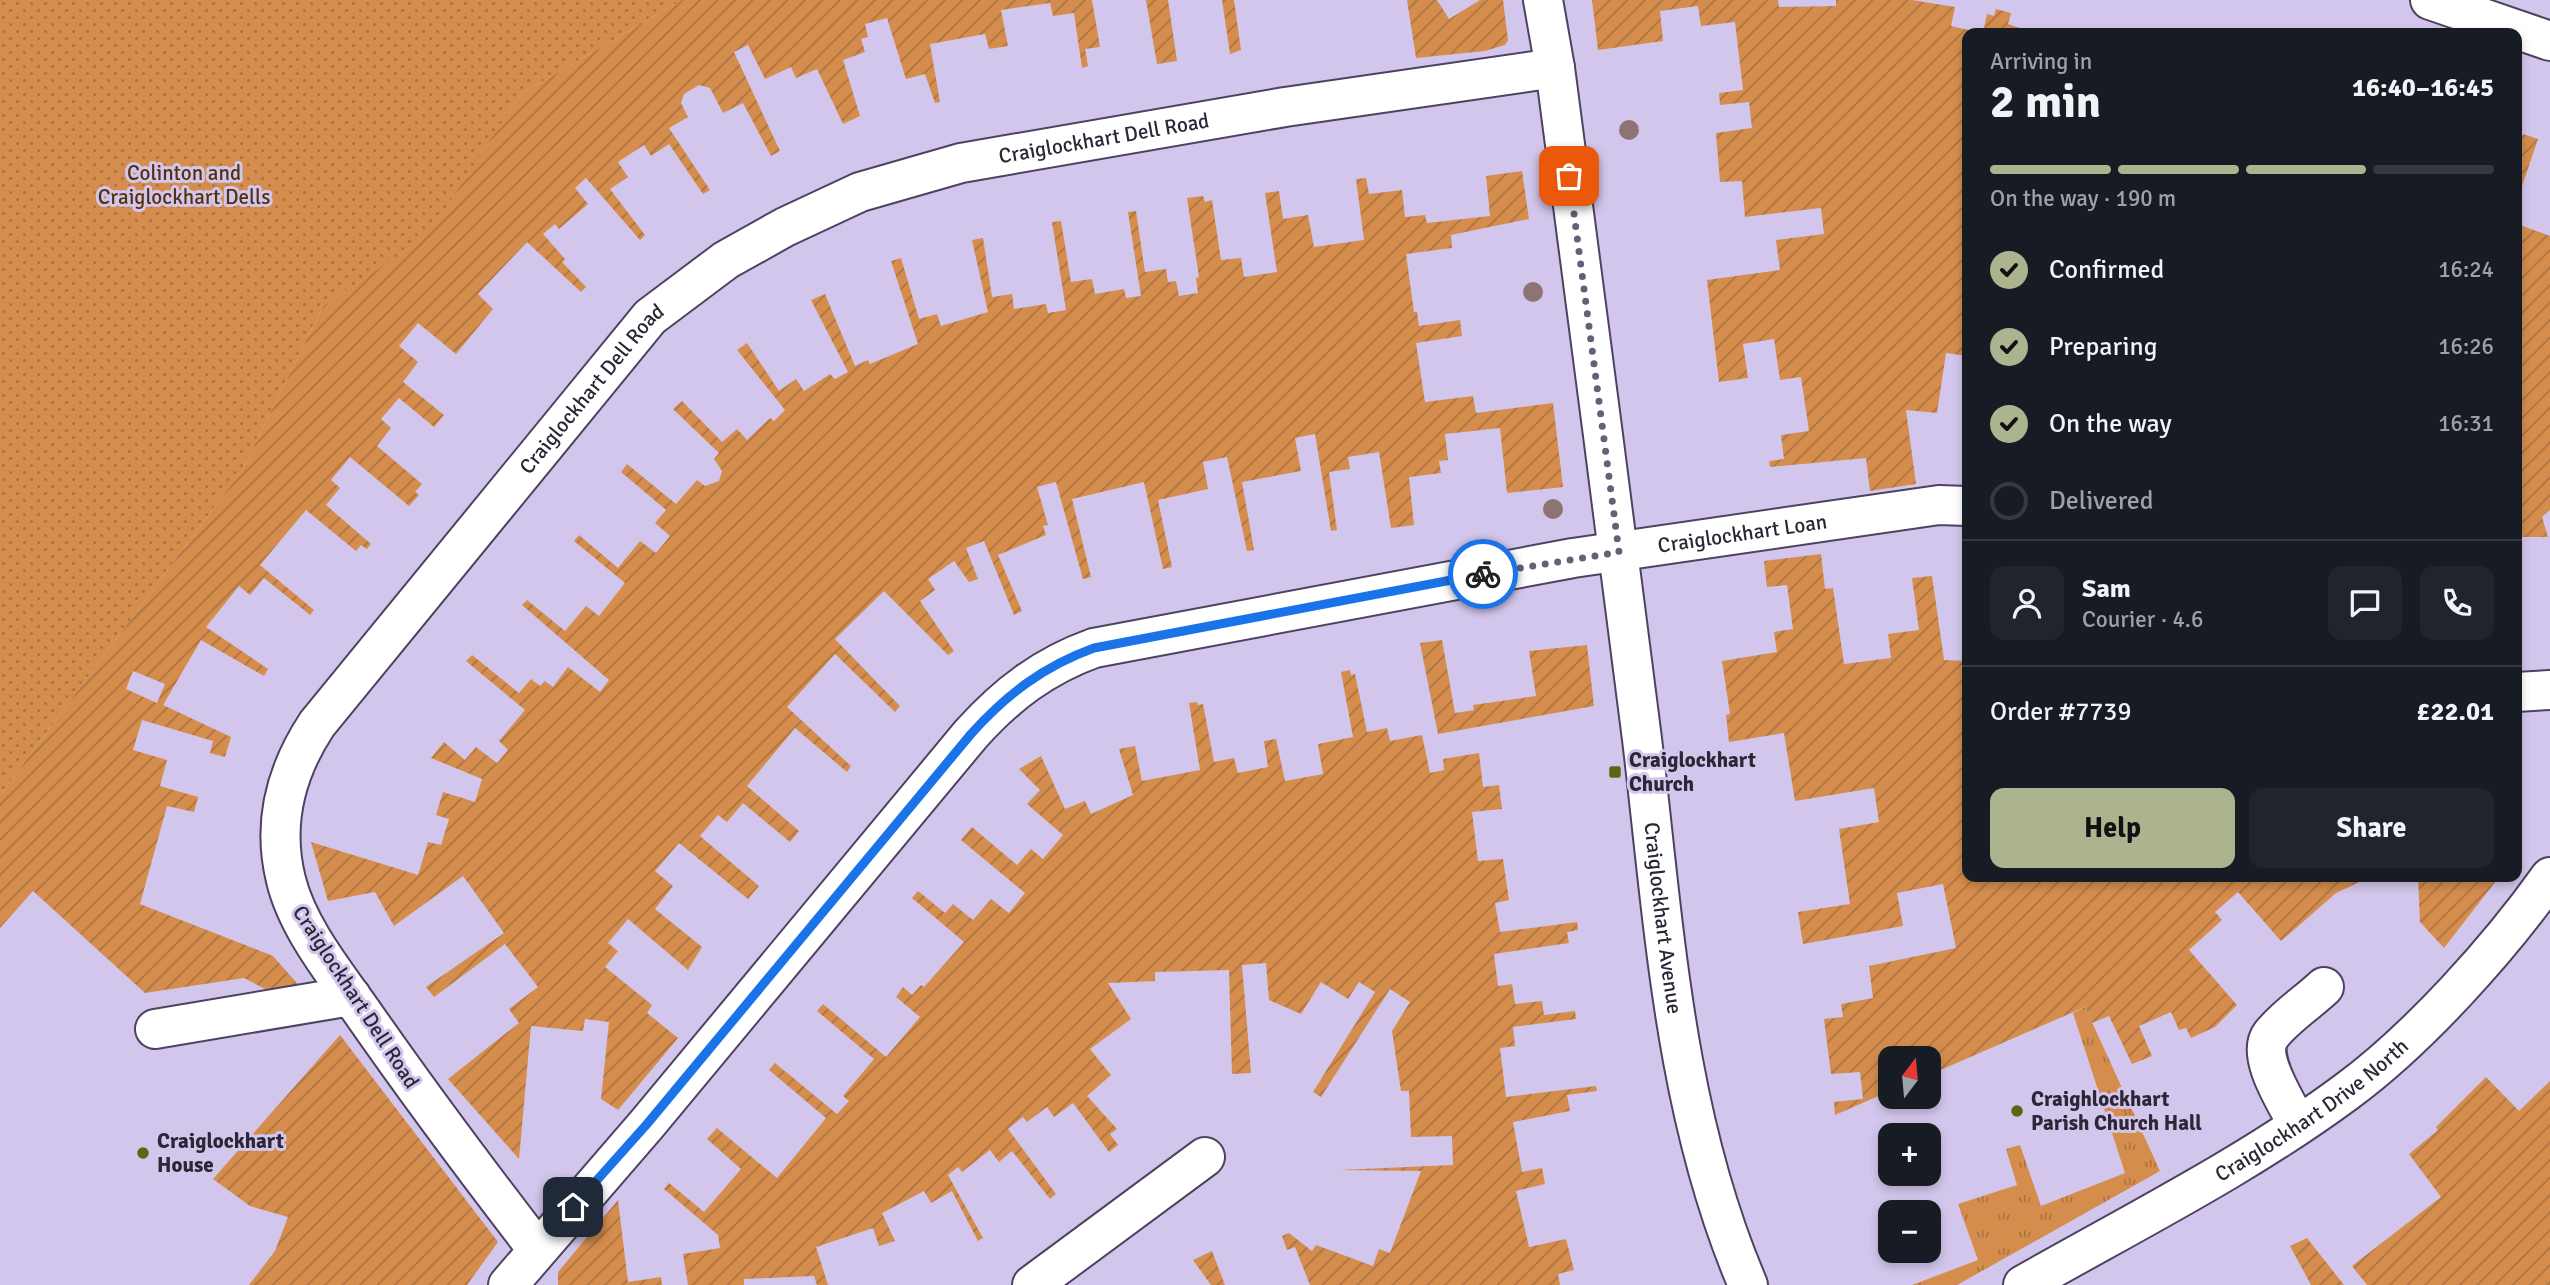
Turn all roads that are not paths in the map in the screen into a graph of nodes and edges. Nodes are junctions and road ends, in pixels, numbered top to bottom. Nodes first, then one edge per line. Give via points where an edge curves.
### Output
1 (1543, 0) edge
2 (2430, 0) edge
3 (2512, 28) edge
4 (2522, 31) edge
5 (2550, 41) edge
6 (1555, 68) junction
7 (1962, 506) edge
8 (1619, 552) junction
9 (2550, 690) edge
10 (2522, 692) edge
11 (2550, 877) edge
12 (2324, 988) dead end
13 (351, 996) junction
14 (155, 1029) dead end
15 (2298, 1125) junction
16 (1205, 1157) dead end
17 (537, 1248) junction
18 (508, 1285) edge
19 (1032, 1285) edge
20 (1748, 1285) edge
21 (2023, 1285) edge

1 - 6 street, Craiglockhart Avenue
2 - 3 street
4 - 5 street
6 - 8 street, Craiglockhart Avenue
6 - 13 street, Craiglockhart Dell Road via 1285,107 961,163 824,207 696,281 650,317 360,668 302,747 282,807 280,848 286,881 309,930
7 - 8 street, Craiglockhart Loan via 1939,505
8 - 17 street, Craiglockhart Loan via 1094,648 1070,656 1024,683 971,734 647,1124
8 - 20 street, Craiglockhart Avenue via 1682,1061 1714,1198
9 - 10 street
11 - 15 street, Craiglockhart Drive North via 2487,956 2426,1020 2348,1091
12 - 15 street via 2270,1037 2266,1050
13 - 14 street
13 - 17 street, Craiglockhart Dell Road via 436,1118
15 - 21 street, Craiglockhart Drive North
16 - 19 street
17 - 18 street, Craiglockhart Loan

